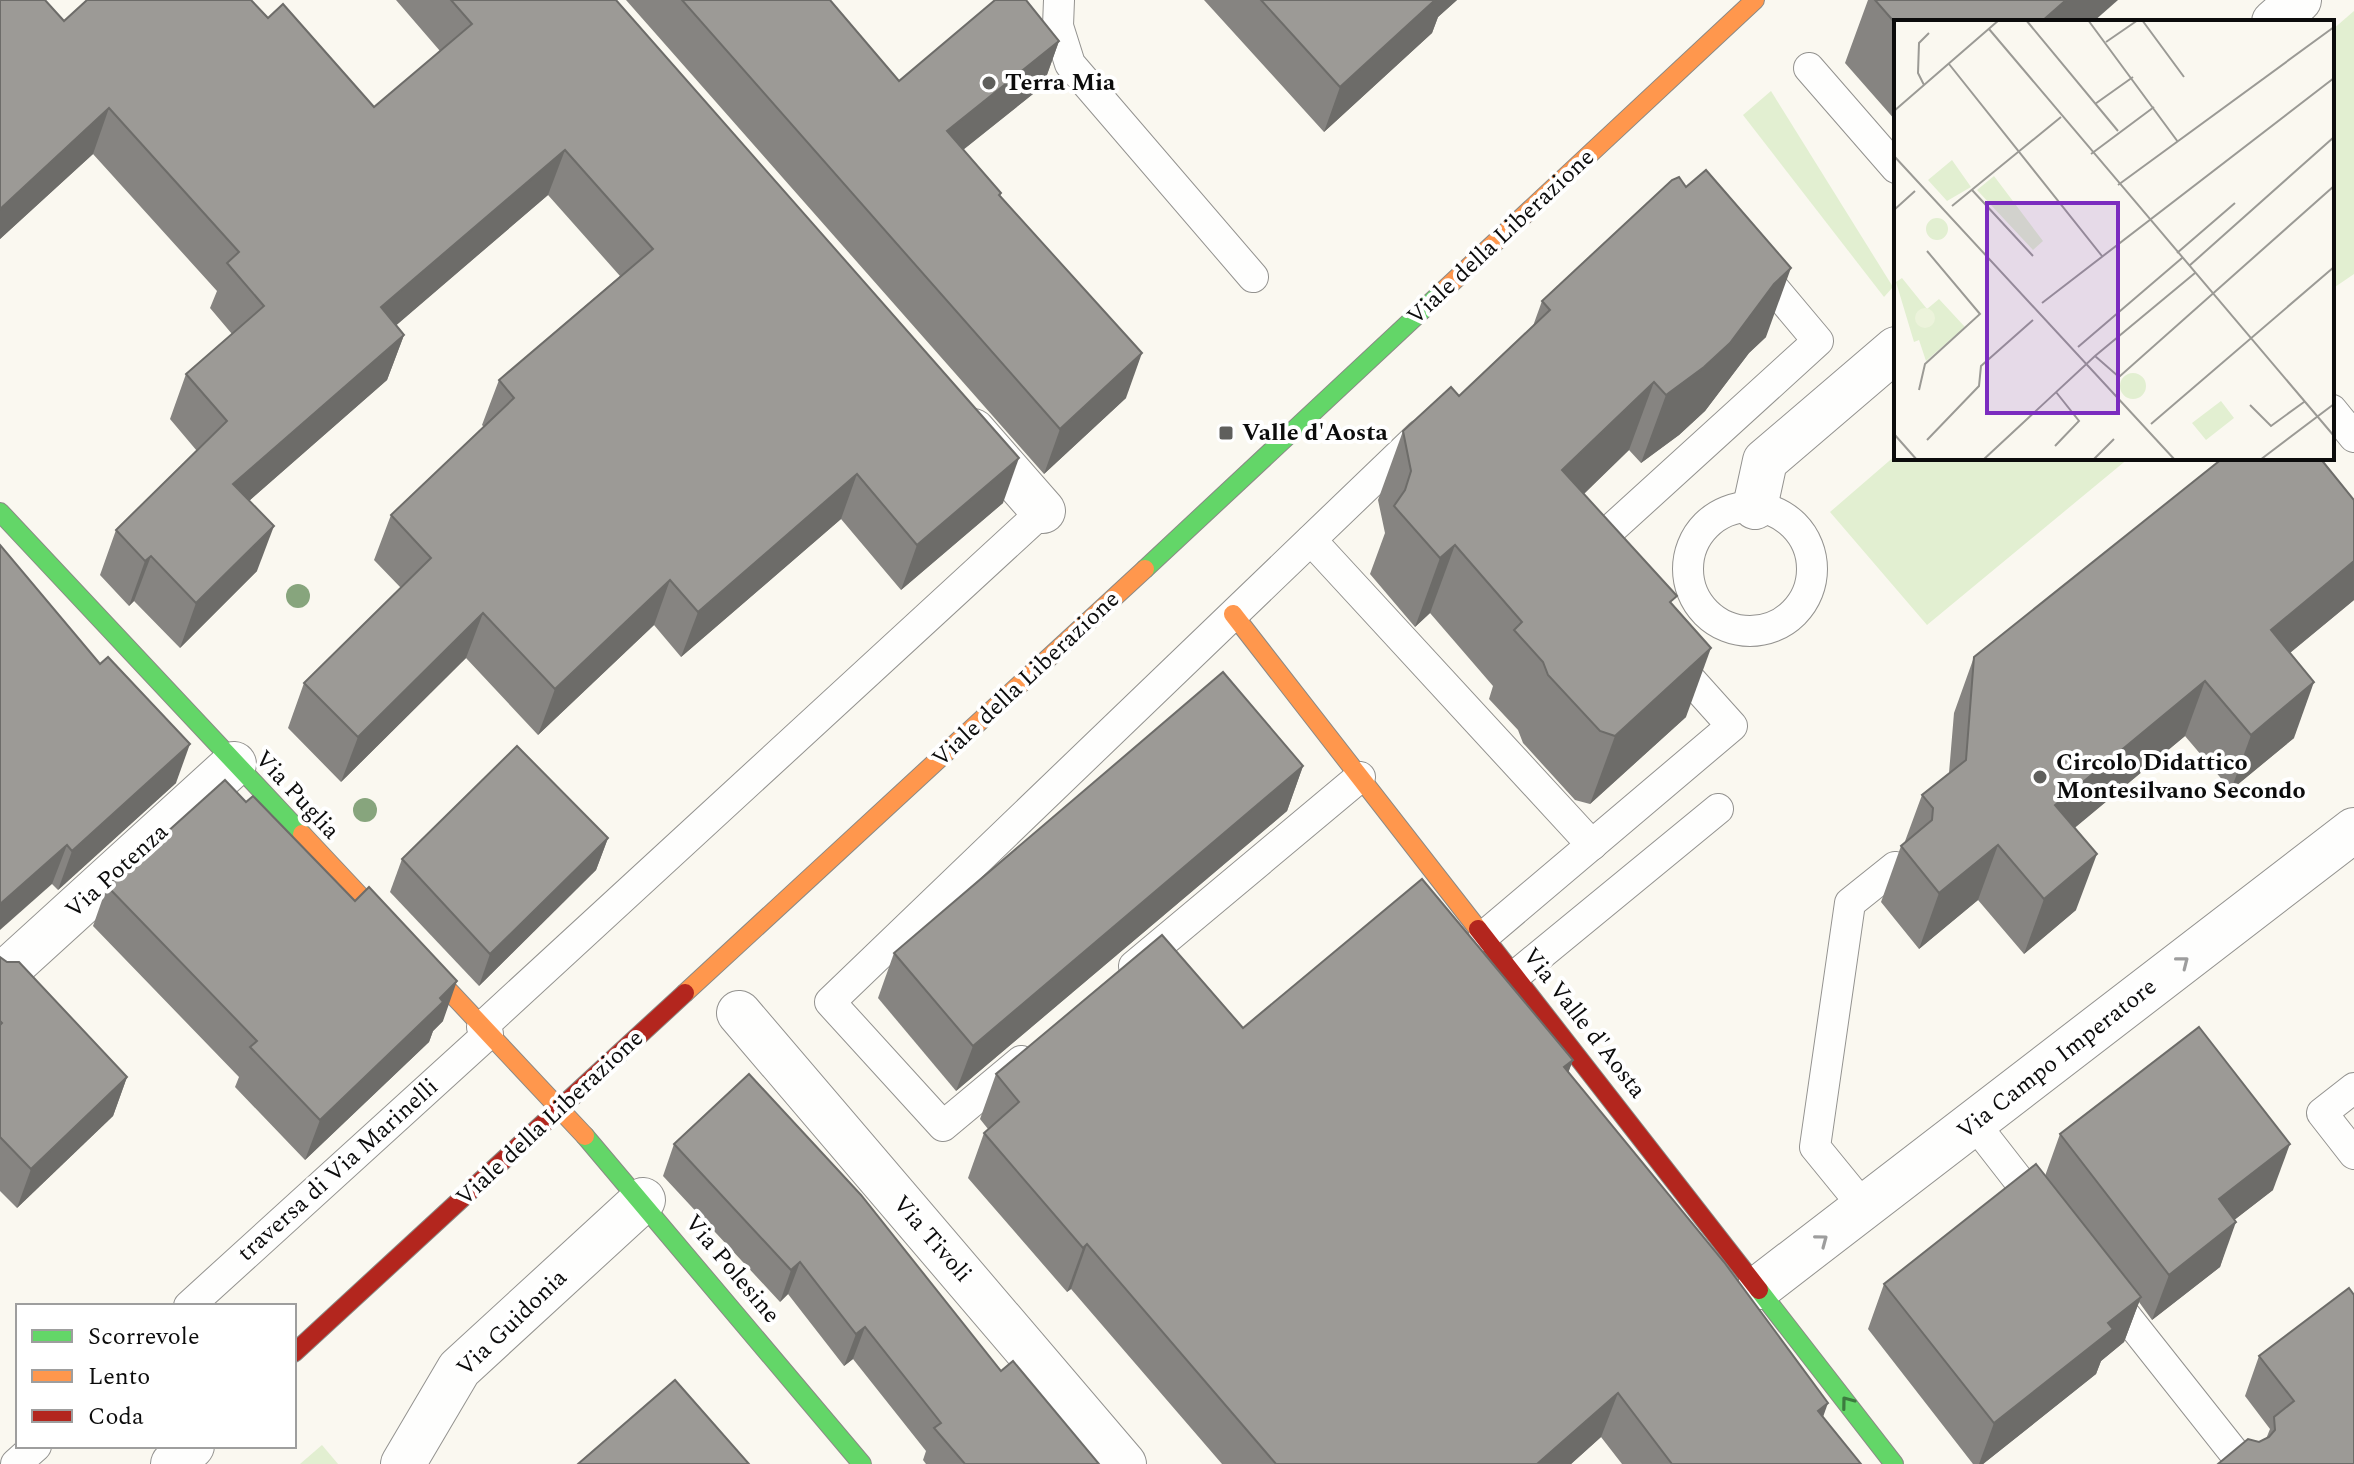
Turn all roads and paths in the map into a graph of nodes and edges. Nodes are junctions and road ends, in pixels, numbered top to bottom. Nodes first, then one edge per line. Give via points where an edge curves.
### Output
1 (1059, 0) edge
2 (1755, 0) edge
3 (2299, 0) edge
4 (2276, 20) edge
5 (1809, 68) dead end
6 (1894, 166) edge
7 (1738, 245) edge
8 (1253, 277) dead end
9 (1894, 351) edge
10 (950, 405) edge
11 (1445, 412) edge
12 (2334, 412) edge
13 (2354, 437) edge
14 (1755, 507) junction
15 (1043, 511) joint
16 (0, 512) edge
17 (1311, 540) junction
18 (1601, 579) edge
19 (1233, 614) junction
20 (1651, 636) edge
21 (234, 764) junction
22 (1360, 777) junction
23 (1718, 809) dead end
24 (2354, 830) edge
25 (1592, 845) junction
26 (1895, 867) dead end
27 (1484, 936) junction
28 (1516, 975) junction
29 (0, 977) edge
30 (1113, 983) edge
31 (739, 1013) dead end
32 (485, 1030) junction
33 (1040, 1044) edge
34 (2354, 1088) edge
35 (559, 1110) junction
36 (1974, 1123) junction
37 (2354, 1154) edge
38 (643, 1200) junction
39 (1864, 1207) junction
40 (2059, 1232) edge
41 (2088, 1269) edge
42 (1760, 1287) junction
43 (191, 1304) edge
44 (296, 1351) edge
45 (34, 1448) edge
46 (190, 1448) edge
47 (16, 1464) edge
48 (173, 1464) edge
49 (403, 1464) edge
50 (862, 1464) edge
51 (1124, 1464) edge
52 (1894, 1464) edge
53 (2243, 1464) edge

1 - 8 lane via 1058,26 1070,64
2 - 35 street, Viale della Liberazione
3 - 4 street
5 - 6 lane
7 - 18 lane via 1818,341 1580,557
9 - 14 street via 1765,461
10 - 15 street
11 - 17 lane
12 - 13 lane
14 - 14 lane via 1718,516 1703,529 1689,565 1697,602 1727,627 1745,631 1787,620 1810,584 1812,563 1793,524 1776,512
15 - 32 lane, traversa di Via Marinelli
16 - 21 street, Via Puglia
17 - 19 lane
17 - 25 lane
19 - 22 street, Via Valle d'Aosta
19 - 33 lane via 830,1002 943,1126
20 - 25 lane via 1732,726
21 - 29 street, Via Potenza
21 - 32 street, Via Puglia
22 - 27 street, Via Valle d'Aosta
22 - 30 lane
23 - 28 lane
36 -> 24 street, Via Campo Imperatore
25 - 27 lane
26 - 39 lane via 1850,903 1815,1147
27 - 28 street, Via Valle d'Aosta
28 - 42 street, Via Valle d'Aosta
31 - 51 street, Via Tivoli
32 - 35 street, Via Puglia
32 - 43 lane, traversa di Via Marinelli
34 - 37 lane via 2322,1113
35 - 38 street, Via Polesine
35 - 44 street, Viale della Liberazione
36 - 39 street, Via Campo Imperatore
36 - 40 lane
38 - 49 street, Via Guidonia via 459,1369
38 - 50 street, Via Polesine
42 -> 39 street, Via Campo Imperatore
41 - 53 lane
52 -> 42 street, Via Valle d'Aosta
45 - 47 lane
46 - 48 street

